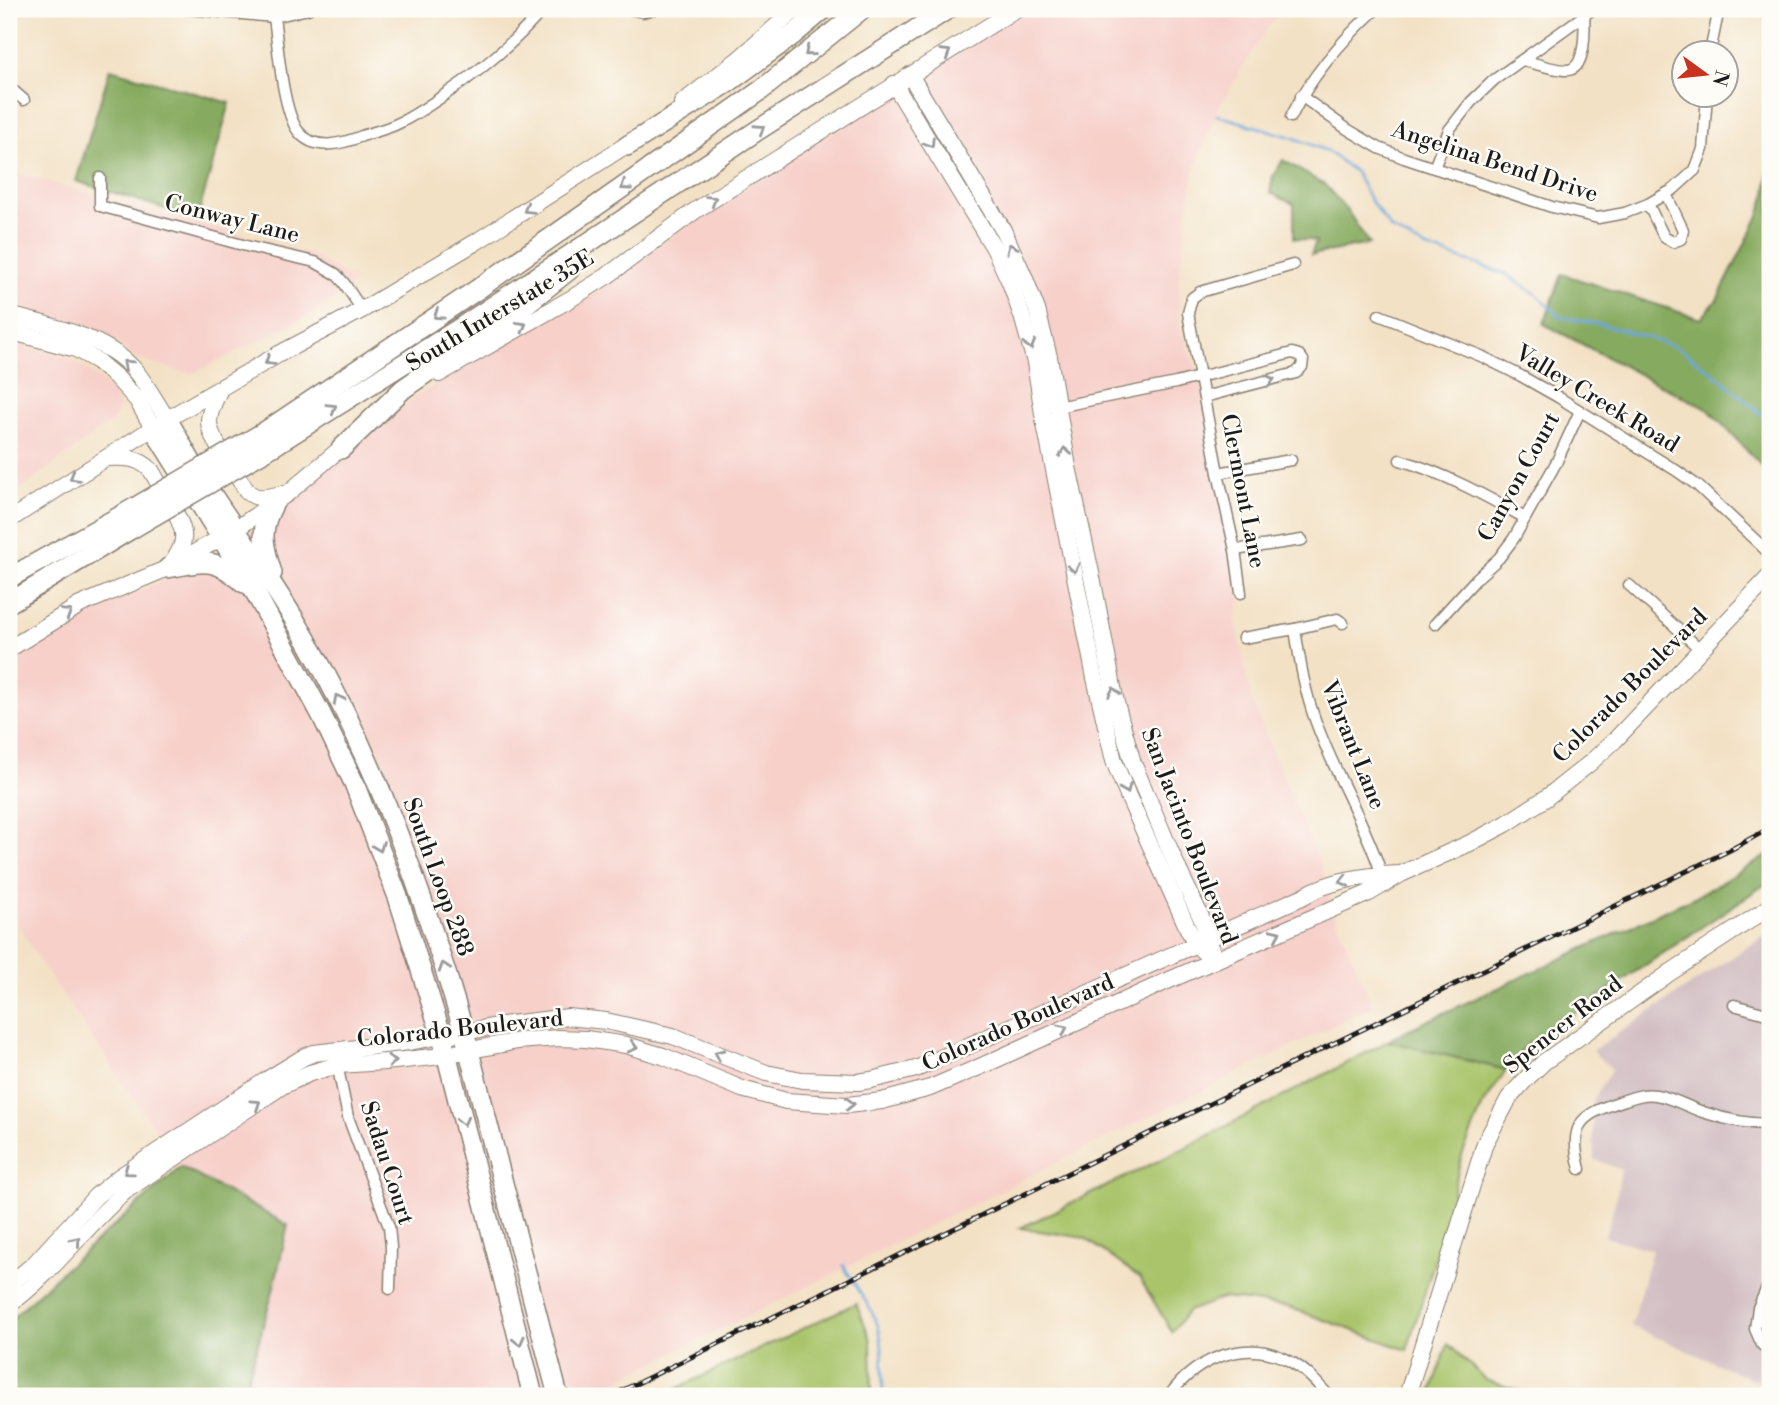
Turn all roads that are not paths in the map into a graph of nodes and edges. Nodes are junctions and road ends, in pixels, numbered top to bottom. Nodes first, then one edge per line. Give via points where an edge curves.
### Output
1 (187, 9) edge
2 (308, 9) edge
3 (543, 9) edge
4 (629, 9) edge
5 (655, 9) edge
6 (796, 9) edge
7 (824, 9) edge
8 (862, 9) edge
9 (948, 9) edge
10 (1016, 9) edge
11 (1376, 9) edge
12 (1719, 9) edge
13 (1589, 12) edge
14 (274, 17) junction
15 (1713, 38) edge
16 (1522, 60) junction
17 (910, 75) junction
18 (894, 85) junction
19 (9, 87) edge
20 (1301, 96) junction
21 (24, 100) dead end
22 (1706, 108) edge
23 (1291, 117) dead end
24 (627, 146) junction
25 (1434, 168) junction
26 (100, 178) dead end
27 (1666, 194) junction
28 (662, 195) junction
29 (1647, 204) junction
30 (1293, 265) dead end
31 (1017, 279) junction
32 (362, 310) junction
33 (9, 314) edge
34 (1379, 315) dead end
35 (9, 331) edge
36 (1200, 377) junction
37 (220, 389) junction
38 (1203, 397) junction
39 (1580, 411) junction
40 (1051, 419) junction
41 (160, 424) junction
42 (270, 438) junction
43 (341, 449) junction
44 (106, 458) junction
45 (1291, 460) dead end
46 (1399, 460) dead end
47 (1218, 473) junction
48 (281, 498) junction
49 (1525, 518) junction
50 (9, 520) edge
51 (127, 522) junction
52 (229, 534) junction
53 (1302, 540) dead end
54 (1236, 550) junction
55 (1770, 554) edge
56 (168, 568) junction
57 (1770, 576) edge
58 (9, 578) edge
59 (1629, 585) dead end
60 (255, 592) junction
61 (1241, 593) dead end
62 (279, 594) junction
63 (9, 603) edge
64 (1091, 615) junction
65 (1343, 623) dead end
66 (1435, 624) dead end
67 (1295, 629) junction
68 (1243, 638) dead end
69 (9, 649) edge
70 (1700, 649) junction
71 (371, 767) junction
72 (350, 776) junction
73 (1164, 835) junction
74 (1149, 841) junction
75 (1401, 874) junction
76 (1382, 875) junction
77 (1770, 907) edge
78 (1203, 941) junction
79 (1213, 961) junction
80 (1734, 1005) dead end
81 (1770, 1015) edge
82 (673, 1036) junction
83 (586, 1039) junction
84 (466, 1042) junction
85 (444, 1046) junction
86 (335, 1057) junction
87 (761, 1071) junction
88 (753, 1091) junction
89 (1770, 1124) edge
90 (1580, 1169) dead end
91 (34, 1274) junction
92 (1770, 1281) edge
93 (9, 1285) edge
94 (390, 1289) dead end
95 (9, 1305) edge
96 (1762, 1345) dead end
97 (533, 1396) edge
98 (558, 1396) edge
99 (1169, 1396) edge
100 (1328, 1396) edge
101 (1407, 1396) edge

1 - 14 street
2 - 14 street
3 - 14 street via 483,67 418,113 327,145 306,138 288,111
4 - 5 street
6 - 24 main road
7 - 24 highway via 726,84
8 -> 42 highway via 749,99
28 -> 9 highway
17 -> 10 main road, South Interstate 35E
11 - 20 street via 1355,27
12 - 15 street
13 - 16 street
13 - 16 street via 1581,60 1574,69
16 - 25 street via 1471,102 1449,130
17 - 18 main road, South Interstate 35E
31 -> 17 main road, San Jacinto Boulevard via 1003,230
18 -> 31 main road, San Jacinto Boulevard
43 -> 18 main road, South Interstate 35E via 423,382 595,284 696,210
19 - 21 street
20 - 23 street
20 - 25 street, Angelina Bend Drive via 1379,148
22 - 27 street, Angelina Bend Drive via 1703,149 1695,170
24 -> 32 main road
25 - 29 street, Angelina Bend Drive via 1598,218 1625,214
26 - 32 street, Conway Lane via 100,206 315,262 336,274
27 - 29 street, Angelina Bend Drive
27 - 29 street via 1682,230 1681,239 1673,242 1664,237
42 -> 28 highway via 463,326
28 - 43 highway via 511,316 403,389
30 - 36 street, Clermont Lane via 1192,298 1188,313
31 - 40 main road, San Jacinto Boulevard via 1037,310 1049,357
32 -> 37 main road
41 -> 33 main road via 136,372 117,355 66,330
34 - 39 street, Valley Creek Road via 1481,356
35 - 41 main road via 76,349 97,361
36 - 38 street, Clermont Lane
38 -> 36 street, Clermont Lane via 1296,373 1303,360 1292,353
36 - 40 street
37 - 41 main road
37 - 48 main road via 211,409 213,438 253,497
38 - 47 street, Clermont Lane
39 - 49 street, Canyon Court
39 - 55 street, Valley Creek Road via 1698,486
40 - 64 main road, San Jacinto Boulevard
41 - 44 main road
41 - 52 highway, South Loop 288 via 201,478
42 - 51 highway, bridge
43 - 48 main road, South Interstate 35E
44 -> 50 main road
44 - 56 main road via 144,463 182,523 183,543
45 - 47 street
46 - 49 street via 1427,468
47 - 54 street, Clermont Lane
48 - 52 main road, South Interstate 35E
48 - 62 highway via 268,514 263,539
49 - 66 street, Canyon Court via 1499,558
51 - 58 highway
51 - 63 highway
52 - 56 main road, South Interstate 35E
52 - 60 highway, South Loop 288
52 - 62 highway, South Loop 288
53 - 54 street
54 - 61 street, Clermont Lane
56 - 60 highway via 196,563 220,566
69 -> 56 main road, South Interstate 35E via 80,605
57 - 70 main road, Colorado Boulevard
59 - 70 street
60 - 72 highway, South Loop 288
71 -> 62 highway, South Loop 288 via 307,639
73 -> 64 main road, San Jacinto Boulevard via 1133,763
64 -> 74 main road, San Jacinto Boulevard via 1102,711 1114,761
65 - 67 street via 1337,620
67 - 68 street
67 - 76 street, Vibrant Lane via 1317,725
70 - 75 main road, Colorado Boulevard via 1615,740 1546,798 1470,843
71 - 72 highway
84 -> 71 highway, South Loop 288 via 417,881
72 -> 85 highway, South Loop 288 via 398,897
73 - 74 main road
73 - 78 main road, San Jacinto Boulevard
74 - 78 main road, San Jacinto Boulevard
75 - 76 main road, Colorado Boulevard
79 -> 75 main road, Colorado Boulevard
76 -> 78 main road, Colorado Boulevard via 1315,889
77 - 101 main road, Spencer Road via 1544,1062 1509,1098 1485,1143
78 - 79 main road, San Jacinto Boulevard
78 - 87 main road, Colorado Boulevard via 916,1069 859,1082 818,1082
88 -> 79 main road, Colorado Boulevard via 786,1101 827,1105 862,1104 930,1088
80 - 81 street
82 - 83 main road via 608,1027
82 - 84 main road, Colorado Boulevard via 568,1017 546,1018
87 -> 82 main road, Colorado Boulevard
83 - 84 main road, Colorado Boulevard
83 -> 88 main road, Colorado Boulevard via 663,1056
84 - 85 main road, Colorado Boulevard
84 - 98 highway, South Loop 288
85 - 86 main road, Colorado Boulevard via 409,1042
85 -> 97 highway, South Loop 288
86 - 91 main road, Colorado Boulevard via 159,1160
86 - 94 street, Sadau Court via 348,1117 389,1227
87 - 88 main road
89 - 90 street via 1734,1121 1680,1101 1641,1094 1584,1118 1577,1130
91 - 93 main road, Colorado Boulevard
91 - 95 main road, Colorado Boulevard
92 - 96 street via 1755,1329
99 - 100 street via 1198,1366 1242,1351 1286,1359

